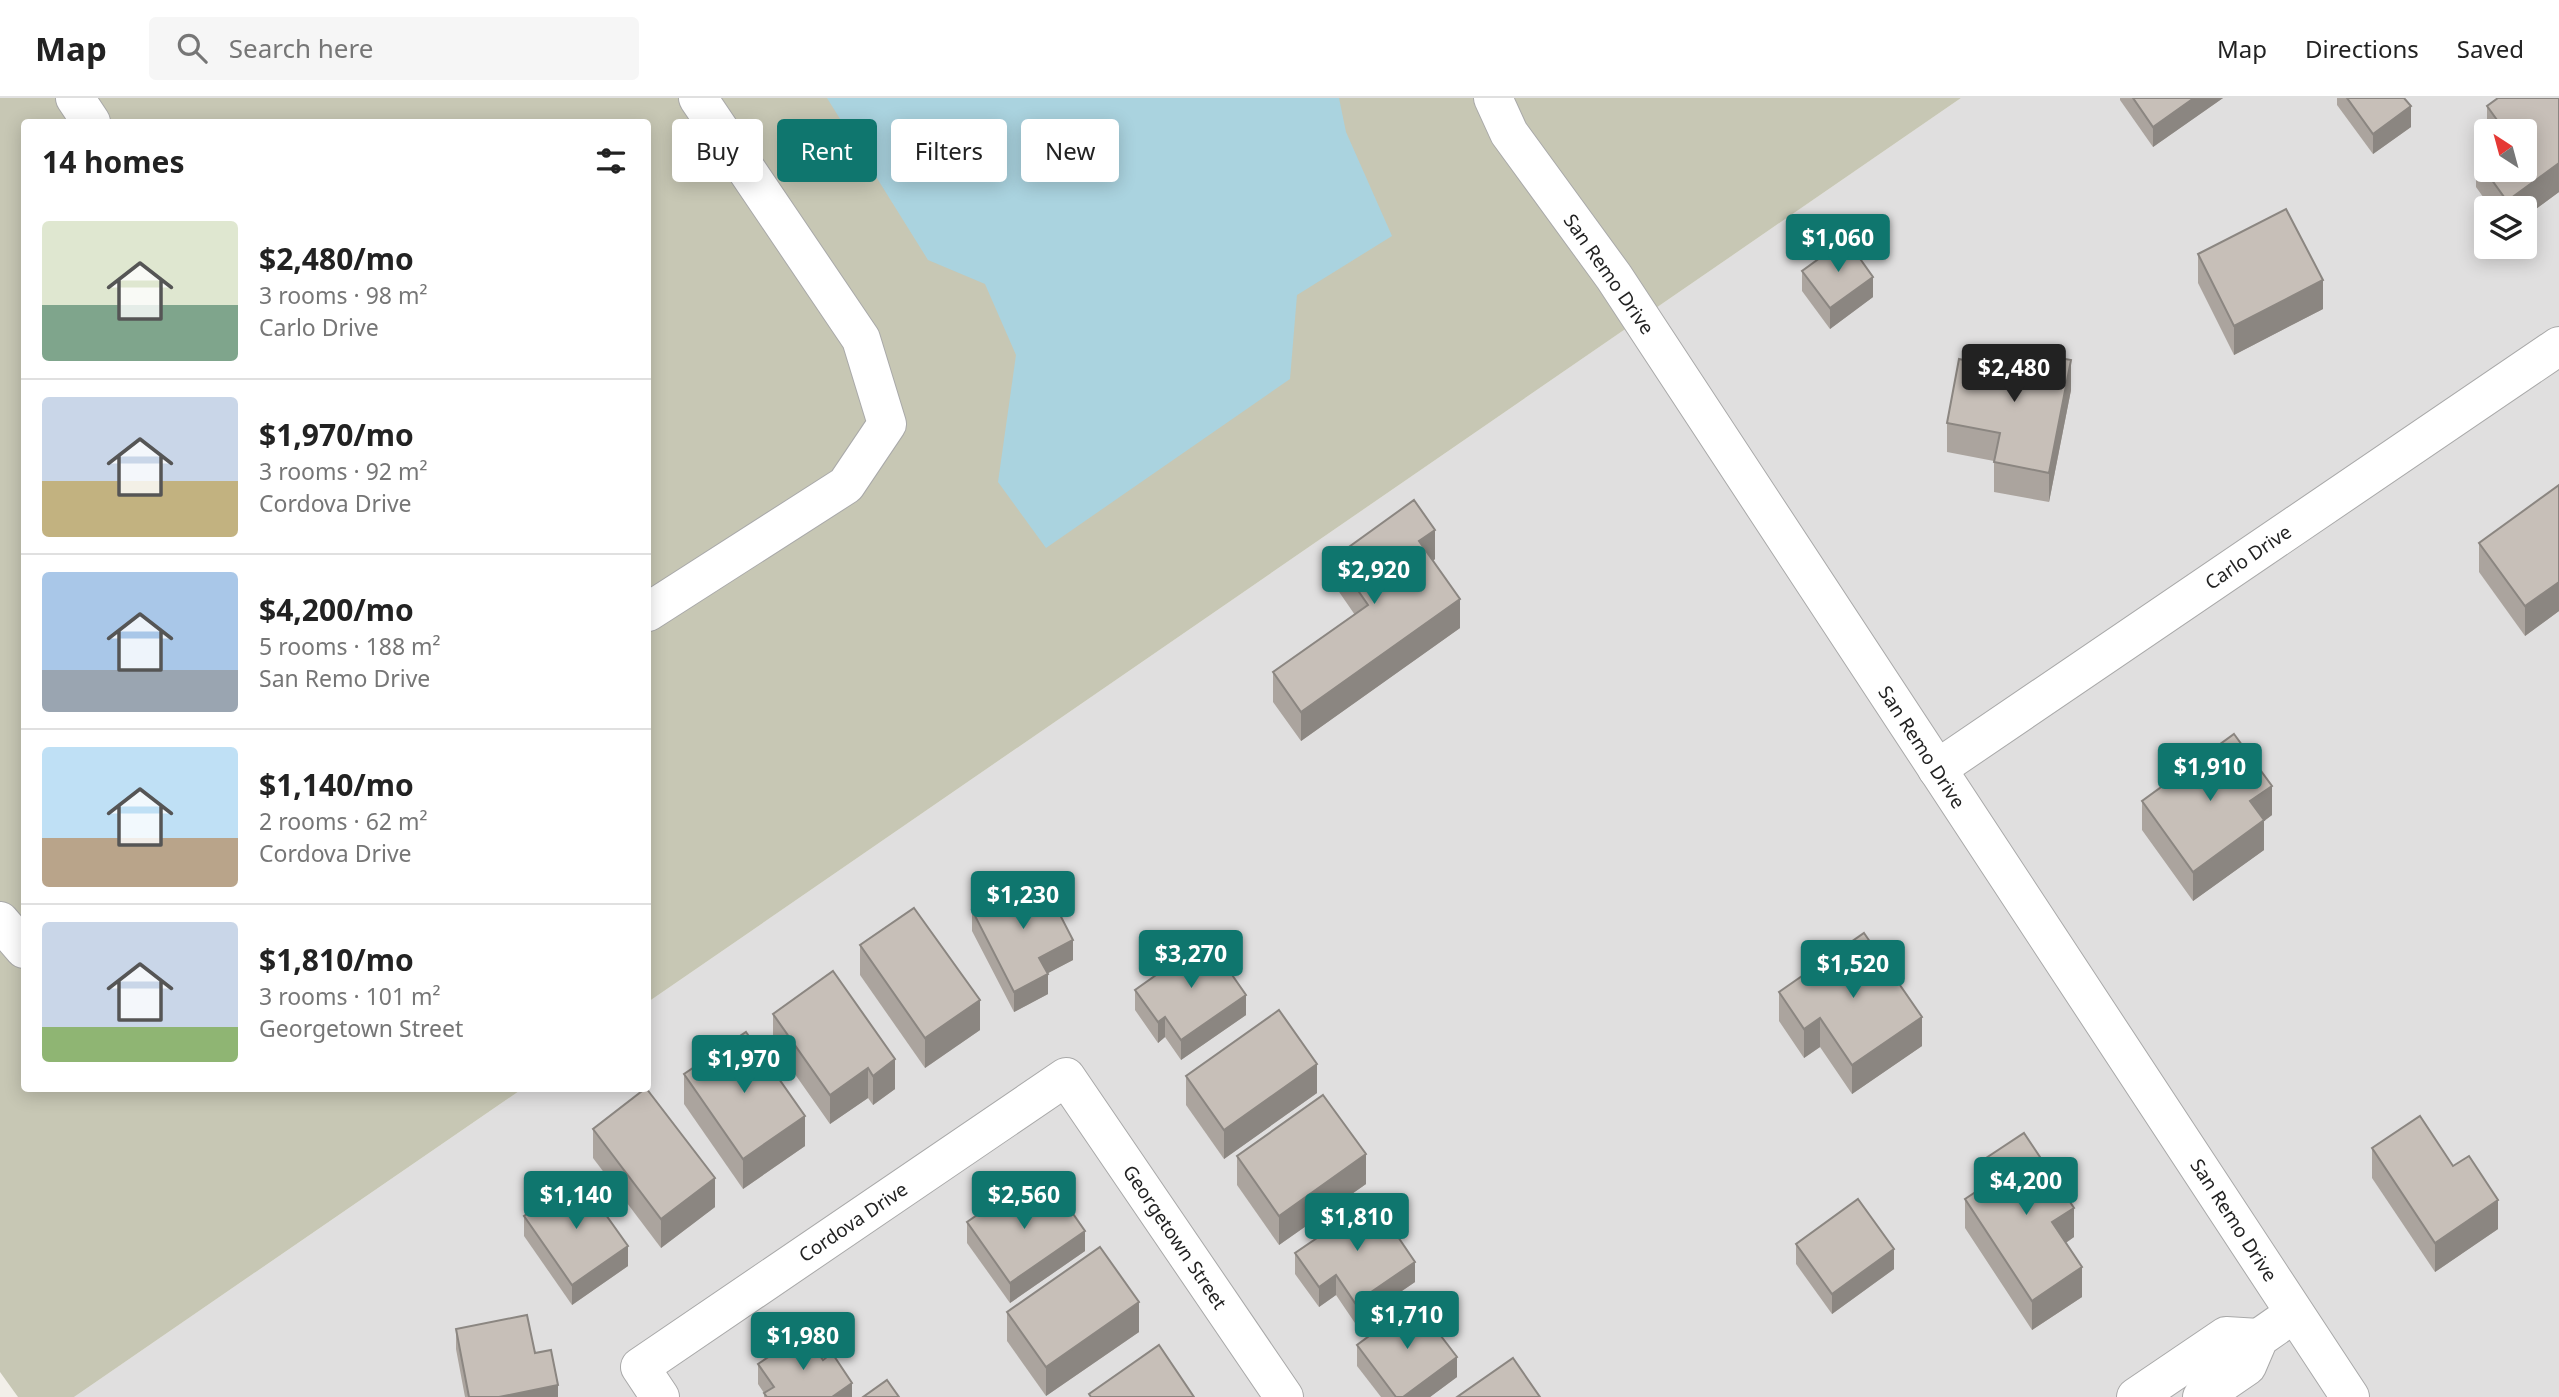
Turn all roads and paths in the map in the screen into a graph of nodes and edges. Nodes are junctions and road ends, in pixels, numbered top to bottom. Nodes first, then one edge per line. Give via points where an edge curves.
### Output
1 (75, 98) edge
2 (698, 98) edge
3 (1493, 98) edge
4 (89, 119) edge
5 (2559, 346) edge
6 (651, 610) edge
7 (1937, 769) junction
8 (0, 921) edge
9 (21, 946) edge
10 (1066, 1077) joint
11 (2295, 1313) junction
12 (2259, 1338) junction
13 (650, 1382) edge
14 (1284, 1397) edge
15 (2136, 1397) edge
16 (2202, 1397) edge
17 (2350, 1397) edge

1 - 4 street
2 - 6 street via 861,339 887,424 846,485
3 - 7 street, San Remo Drive via 1509,133 1614,277
5 - 7 street, Carlo Drive
7 - 11 street, San Remo Drive
8 - 9 street
10 - 13 street, Cordova Drive
10 - 14 street, Georgetown Street
11 - 12 street
11 - 17 street, San Remo Drive
12 - 15 street via 2226,1336
12 - 16 street via 2247,1366

